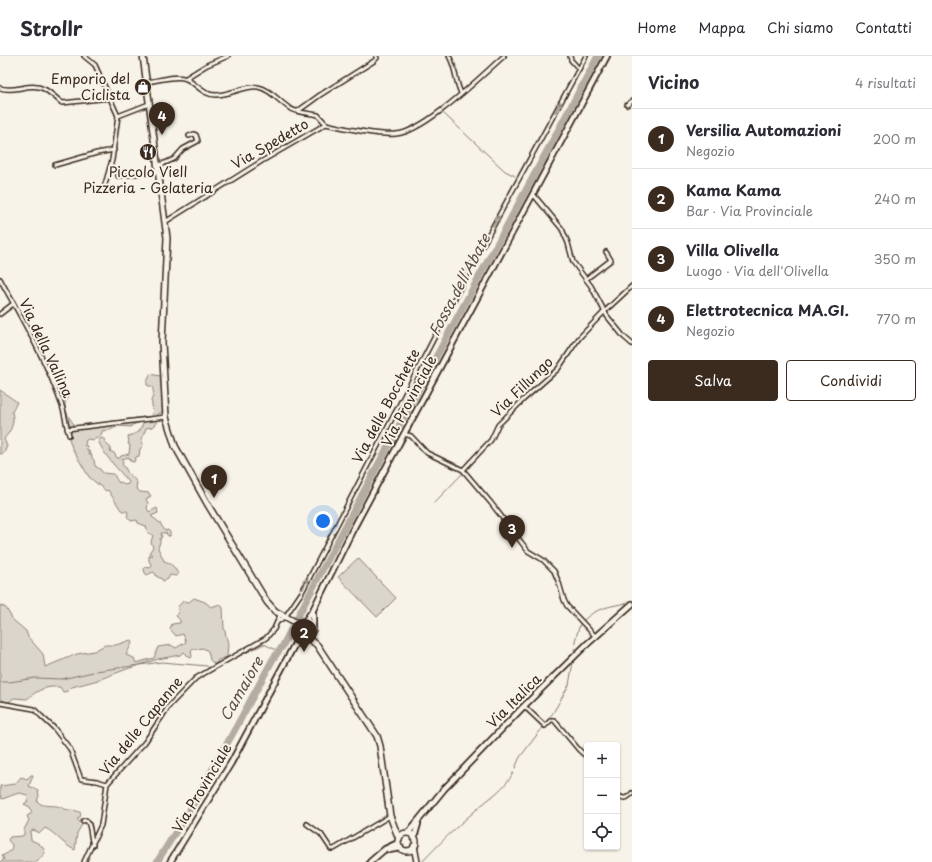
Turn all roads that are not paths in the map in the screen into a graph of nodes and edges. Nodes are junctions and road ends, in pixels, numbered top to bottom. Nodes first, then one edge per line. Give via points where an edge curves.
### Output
1 (84, 56) edge
2 (143, 56) edge
3 (227, 56) edge
4 (376, 56) edge
5 (449, 56) edge
6 (504, 56) edge
7 (570, 56) edge
8 (586, 56) edge
9 (607, 56) edge
10 (579, 70) junction
11 (186, 78) junction
12 (147, 82) junction
13 (0, 88) edge
14 (461, 93) junction
15 (110, 98) junction
16 (632, 101) edge
17 (149, 104) junction
18 (627, 105) dead end
19 (297, 111) junction
20 (118, 116) junction
21 (326, 124) junction
22 (190, 136) dead end
23 (114, 150) junction
24 (55, 164) dead end
25 (158, 165) junction
26 (158, 171) junction
27 (118, 176) dead end
28 (104, 188) dead end
29 (532, 194) junction
30 (165, 222) junction
31 (606, 252) dead end
32 (586, 278) junction
33 (0, 279) edge
34 (632, 286) edge
35 (13, 304) junction
36 (604, 312) junction
37 (0, 314) edge
38 (632, 344) edge
39 (166, 417) junction
40 (67, 429) junction
41 (404, 434) junction
42 (69, 435) dead end
43 (463, 470) junction
44 (632, 604) edge
45 (314, 610) junction
46 (284, 617) junction
47 (301, 625) junction
48 (313, 628) junction
49 (305, 634) junction
50 (596, 637) junction
51 (297, 640) junction
52 (317, 646) junction
53 (0, 703) edge
54 (524, 706) junction
55 (584, 754) edge
56 (107, 784) junction
57 (632, 793) edge
58 (620, 798) edge
59 (390, 816) junction
60 (83, 821) dead end
61 (418, 822) junction
62 (307, 824) dead end
63 (394, 828) junction
64 (406, 833) junction
65 (414, 838) junction
66 (398, 841) junction
67 (93, 845) junction
68 (414, 846) junction
69 (401, 848) junction
70 (407, 850) junction
71 (377, 856) junction
72 (417, 861) edge
73 (84, 862) edge
74 (170, 862) edge
75 (370, 862) edge

1 - 15 street via 95,65
2 - 12 main road
3 - 11 street
4 - 19 street via 378,58 374,61
5 - 14 street
6 - 14 street
7 - 10 street
8 - 10 street, Via delle Bocchette
9 - 29 main road, Via Provinciale
46 -> 10 street, Via delle Bocchette via 302,592 477,256
11 - 12 street via 174,77
11 - 19 street via 204,92 215,95 258,87
12 - 17 main road
13 - 15 street via 12,90 38,87 62,103
14 - 21 street via 419,126 397,134
15 - 20 street
16 - 18 street
17 - 20 street
17 - 25 main road
19 - 21 street via 318,115
20 - 23 street
21 - 30 street, Via Spedetto
22 - 25 street via 194,134 198,141 183,149 174,159
23 - 24 street
23 - 28 street
25 - 26 main road
26 - 27 street
26 - 30 main road
29 - 32 street via 562,229 573,262
29 - 41 main road, Via Provinciale
30 - 39 main road via 167,256 162,351
31 - 32 street via 611,260
32 - 36 street
33 - 35 street, Via della Vallina
34 - 36 street, Via Fillungo
35 - 37 street
35 - 40 street, Via della Vallina via 55,388
36 - 38 street
36 - 43 street, Via Fillungo via 574,345 558,369 498,425 491,440
39 - 40 street
39 - 46 main road via 175,446 208,505 269,606
40 - 42 street, Via della Vallina
41 - 43 street via 411,436 426,453
41 - 45 main road, Via Provinciale via 352,531
43 - 50 street via 528,551 543,560 554,571 567,606
44 - 50 main road, Via Italica
45 - 47 main road, Via Provinciale
45 - 48 main road, Via Provinciale
46 - 47 main road
46 - 56 street, Via delle Capanne via 266,638 207,671 191,683 169,706 145,742
47 - 48 main road via 310,622
47 - 49 main road
47 - 51 main road, Via Provinciale
48 - 49 main road via 311,633
48 - 52 main road
49 - 51 main road, Via Provinciale
49 - 52 main road
50 - 54 main road, Via Italica
51 - 74 main road, Via Provinciale via 232,763
52 - 59 main road via 377,736
53 - 56 street via 34,709 54,728 70,749 81,779
54 - 55 street via 544,725 554,720
54 - 61 main road, Via Italica via 444,789
56 - 67 street, Via delle Capanne via 101,825
57 - 58 street via 628,798
59 - 62 street via 334,849 331,849 321,834
59 - 63 main road
60 - 67 street via 89,821
61 - 64 main road, Via Italica
61 - 65 main road, Via Italica
63 - 64 main road
63 - 66 main road
64 - 65 main road
64 - 66 main road via 401,835
65 - 68 main road
66 - 69 main road
66 - 71 main road
67 - 73 street, Via delle Capanne
68 - 70 main road
68 - 72 main road
69 - 70 main road
69 - 71 main road
70 - 72 main road
71 - 75 main road

